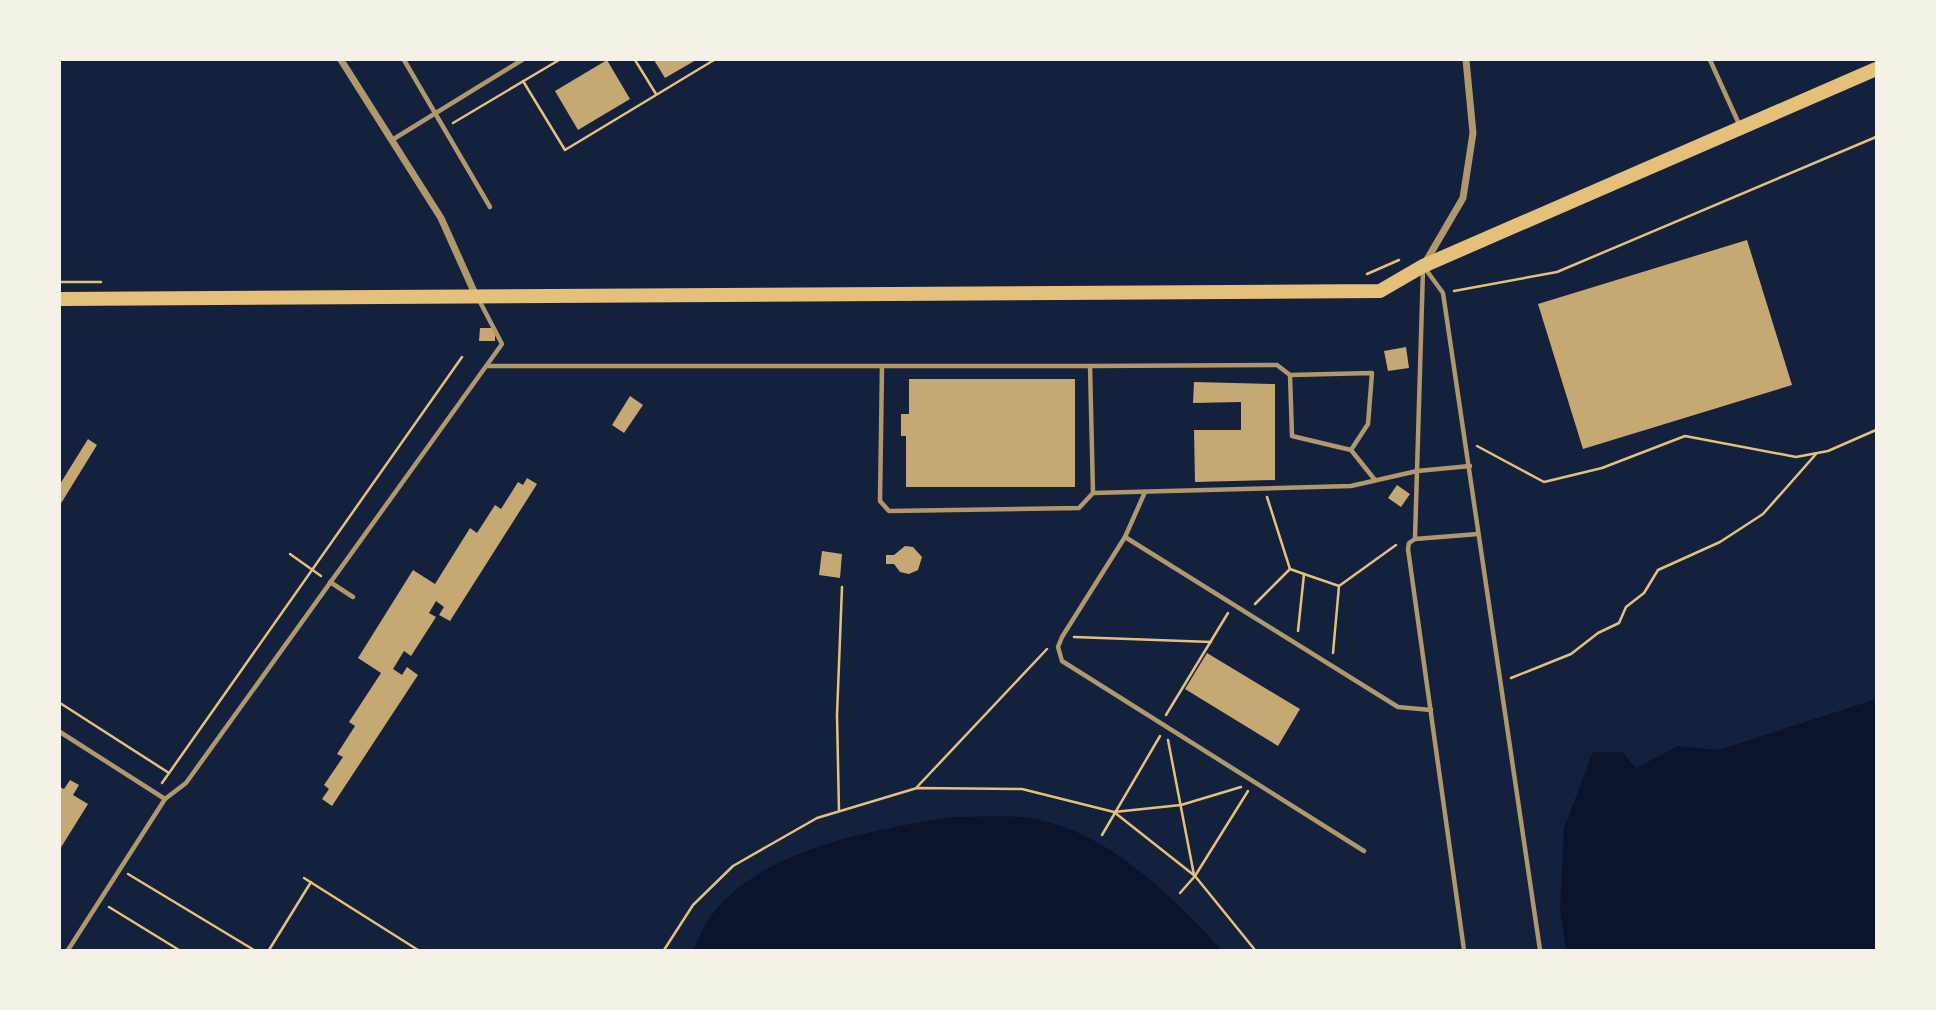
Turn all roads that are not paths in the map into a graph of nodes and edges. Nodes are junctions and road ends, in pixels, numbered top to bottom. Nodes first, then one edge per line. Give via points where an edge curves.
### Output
1 (344, 60) edge
2 (404, 60) edge
3 (523, 60) edge
4 (1466, 60) edge
5 (1710, 60) edge
6 (1877, 69) edge
7 (435, 112) junction
8 (1741, 128) junction
9 (392, 140) junction
10 (490, 207) dead end
11 (1423, 267) junction
12 (477, 296) junction
13 (60, 299) edge
14 (486, 366) junction
15 (882, 366) junction
16 (1090, 366) junction
17 (1290, 375) junction
18 (1352, 450) junction
19 (1469, 466) junction
20 (1417, 471) junction
21 (1376, 480) junction
22 (1145, 492) junction
23 (1093, 494) junction
24 (1478, 534) junction
25 (1125, 537) junction
26 (1415, 539) junction
27 (330, 582) junction
28 (353, 597) dead end
29 (1431, 710) junction
30 (60, 732) edge
31 (165, 799) junction
32 (1364, 851) dead end
33 (68, 950) edge
34 (1464, 950) edge
35 (1540, 950) edge

1 - 9 street
2 - 7 lane
3 - 7 lane
4 - 11 street via 1473,133 1463,198
5 - 8 lane
6 - 8 main road
7 - 9 lane
7 - 10 lane
8 - 11 main road
9 - 12 street via 441,218
11 - 12 main road via 1380,291
11 - 19 lane via 1443,293
11 - 20 lane
12 - 13 main road
12 - 14 lane via 502,344
14 - 15 lane
14 - 27 lane
15 - 16 lane
15 - 23 lane via 880,501 889,511 1079,508
16 - 17 lane via 1277,365
16 - 23 lane
17 - 18 lane via 1292,436
17 - 18 lane via 1372,373 1368,424
18 - 21 lane
19 - 20 lane
19 - 24 lane
20 - 21 lane
20 - 26 lane
21 - 22 lane via 1351,486
22 - 23 lane
22 - 25 lane
24 - 26 lane
24 - 35 lane
25 - 29 lane via 1398,707
25 - 32 lane via 1062,637 1058,646 1062,661
26 - 29 lane via 1408,549
27 - 28 lane
27 - 31 lane via 186,783
29 - 34 lane
30 - 31 lane
31 - 33 lane

